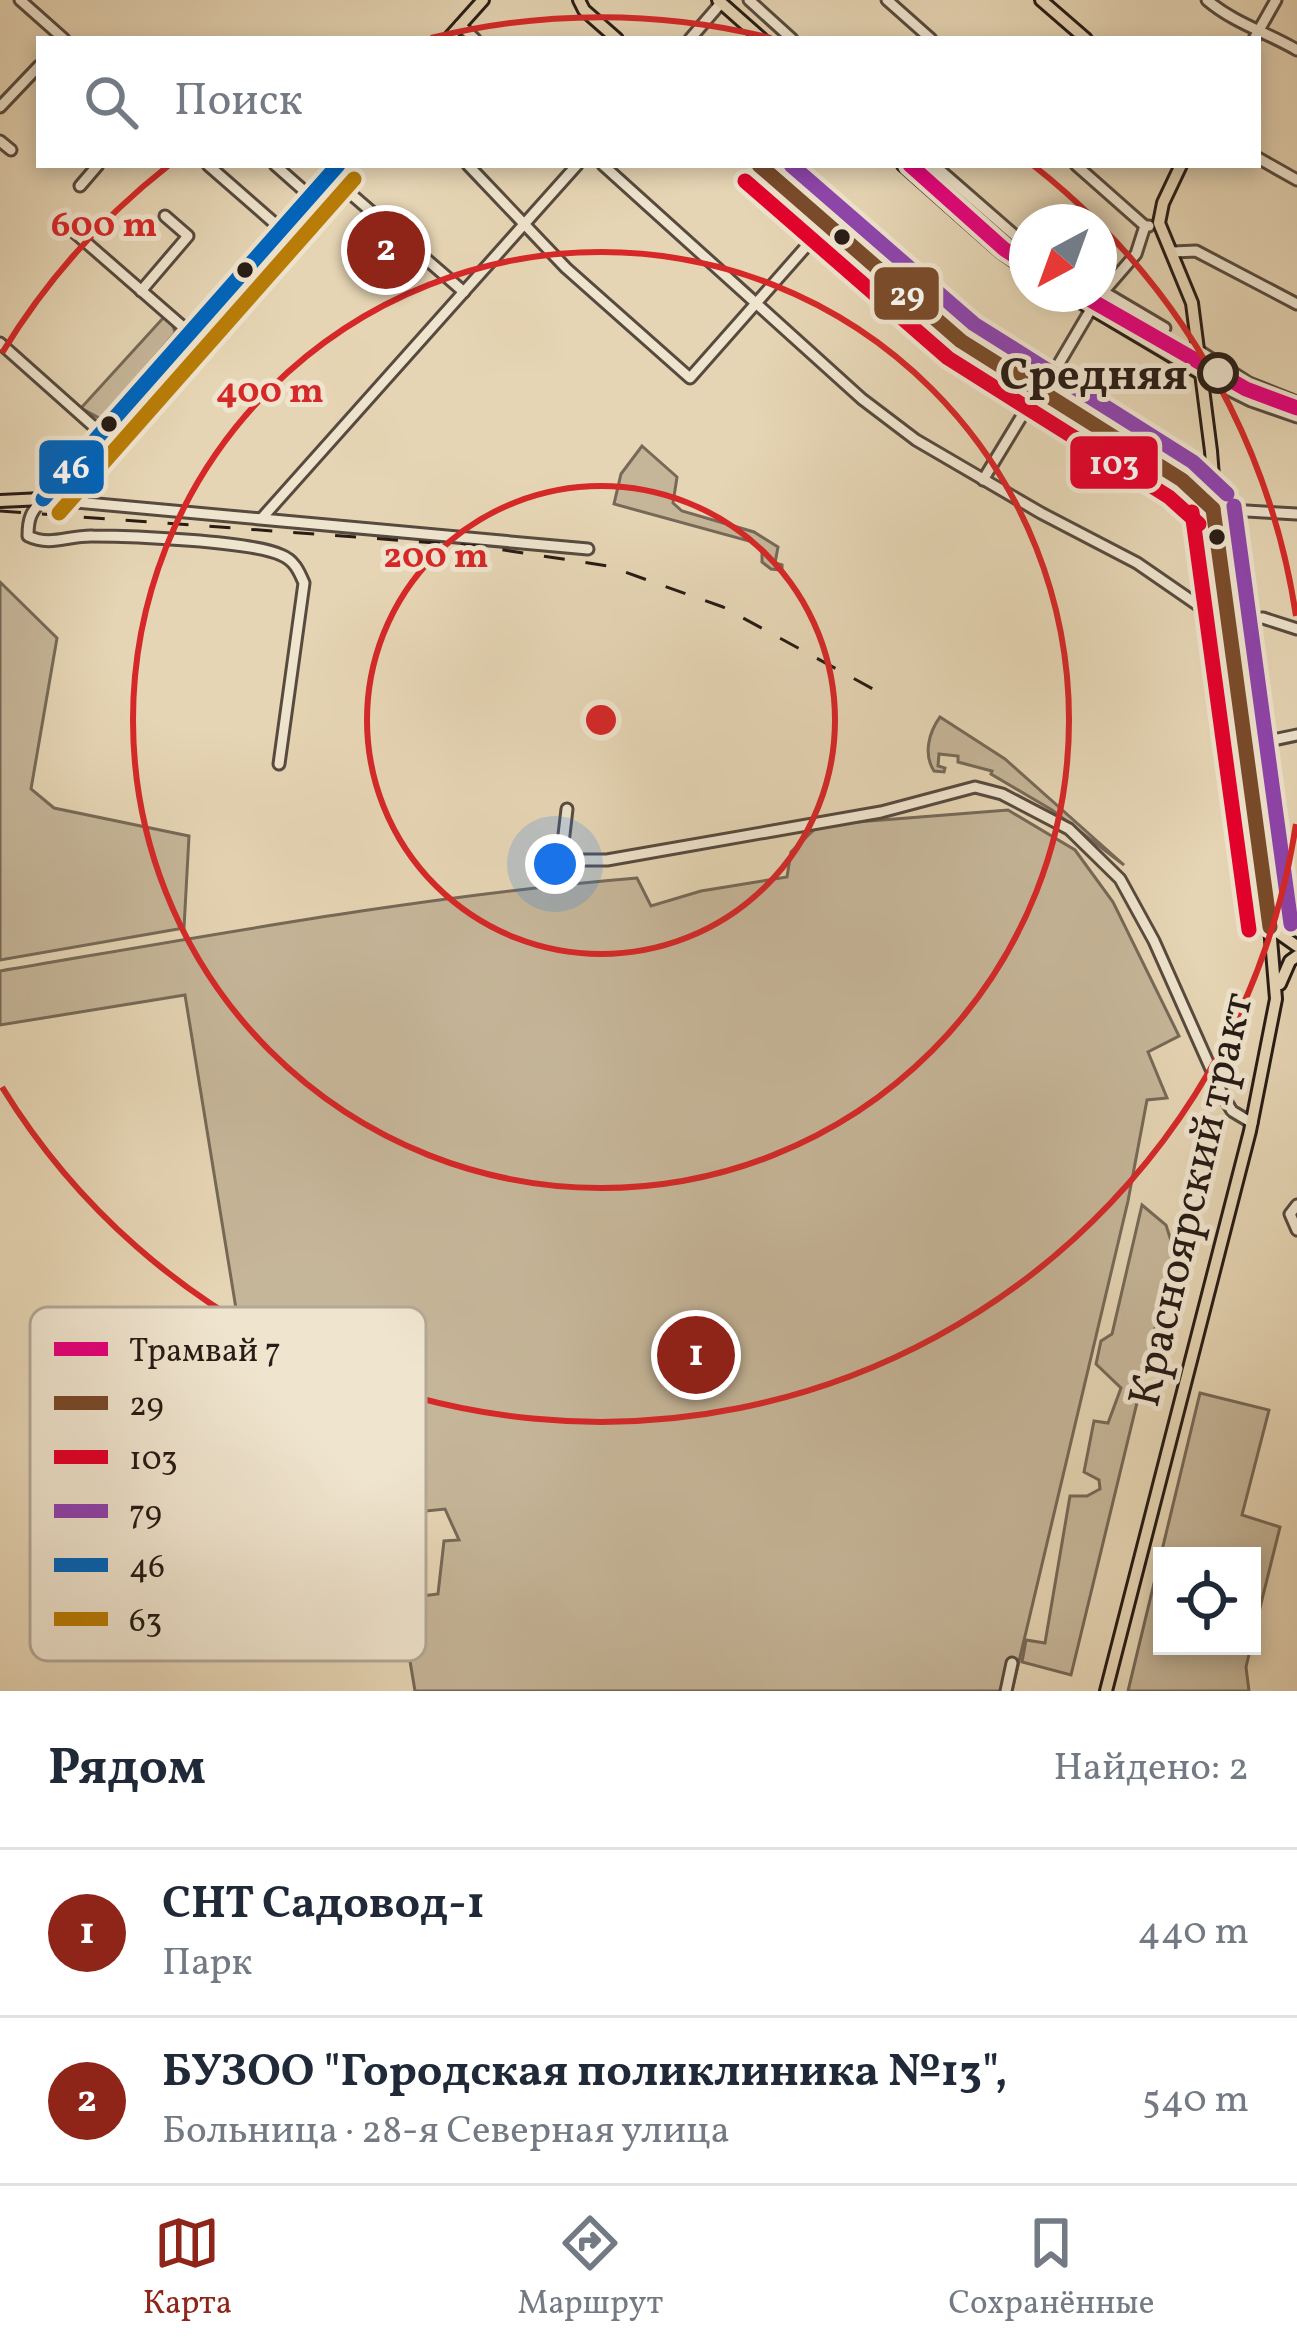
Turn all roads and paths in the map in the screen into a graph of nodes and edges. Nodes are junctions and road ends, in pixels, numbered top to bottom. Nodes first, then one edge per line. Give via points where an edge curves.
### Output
1 (20, 0) edge
2 (483, 0) edge
3 (748, 0) edge
4 (887, 0) edge
5 (1041, 0) edge
6 (1207, 0) edge
7 (1276, 0) edge
8 (720, 2) edge
9 (578, 3) edge
10 (460, 25) junction
11 (1257, 34) edge
12 (61, 36) edge
13 (451, 36) edge
14 (472, 36) edge
15 (613, 36) edge
16 (692, 36) edge
17 (759, 36) edge
18 (789, 36) edge
19 (929, 36) edge
20 (1083, 36) edge
21 (1297, 50) edge
22 (36, 69) edge
23 (0, 82) edge
24 (13, 94) junction
25 (0, 107) edge
26 (0, 141) edge
27 (11, 150) dead end
28 (1261, 160) edge
29 (95, 168) edge
30 (211, 168) edge
31 (278, 168) edge
32 (471, 168) edge
33 (574, 168) edge
34 (607, 168) edge
35 (762, 168) edge
36 (800, 168) edge
37 (906, 168) edge
38 (937, 168) edge
39 (1079, 168) edge
40 (1180, 168) edge
41 (333, 170) edge
42 (1297, 180) edge
43 (80, 186) dead end
44 (784, 187) junction
45 (310, 196) junction
46 (165, 216) dead end
47 (525, 223) junction
48 (826, 224) junction
49 (1160, 224) junction
50 (66, 225) dead end
51 (1145, 226) junction
52 (281, 229) junction
53 (1009, 230) edge
54 (1173, 252) junction
55 (1009, 258) edge
56 (1117, 274) edge
57 (141, 291) junction
58 (464, 292) junction
59 (1117, 300) edge
60 (756, 304) junction
61 (1297, 304) edge
62 (1089, 312) edge
63 (1098, 312) edge
64 (1165, 328) dead end
65 (190, 333) junction
66 (0, 343) edge
67 (1198, 350) junction
68 (1201, 374) junction
69 (1039, 393) junction
70 (1297, 402) edge
71 (1297, 416) edge
72 (101, 433) junction
73 (983, 480) junction
74 (43, 499) junction
75 (0, 500) edge
76 (1214, 509) junction
77 (1297, 514) edge
78 (262, 518) junction
79 (588, 548) dead end
80 (1208, 612) dead end
81 (1228, 621) junction
82 (1297, 629) edge
83 (1297, 735) edge
84 (1245, 746) junction
85 (279, 764) dead end
86 (567, 809) dead end
87 (1270, 927) junction
88 (1297, 946) edge
89 (1297, 956) edge
90 (1276, 999) junction
91 (1252, 1123) junction
92 (1297, 1205) edge
93 (1297, 1230) edge
94 (1012, 1663) dead end
95 (1006, 1691) edge
96 (1106, 1691) edge

1 - 12 street
2 - 10 main road
3 - 18 street
4 - 19 street
5 - 20 main road
6 - 11 street
7 - 11 street
8 - 16 street
8 - 17 main road
9 - 15 main road
10 - 13 main road
10 - 14 street
11 - 21 street
22 - 24 street
23 - 24 street
24 - 25 street
26 - 27 street
28 - 42 street
29 - 43 street
30 - 52 street
31 - 45 street
32 - 47 street
33 - 47 street
34 - 60 street
35 - 44 main road
36 - 44 street
37 - 55 main road
38 - 53 street
39 - 51 street
40 - 49 main road
41 - 45 main road
41 - 58 street
44 - 48 main road
45 - 52 main road
46 - 57 street via 188,236
47 - 58 street
47 - 60 street via 690,378
48 - 60 street
48 - 69 main road via 929,317
49 - 51 street
49 - 54 main road, Красноярский тракт
50 - 57 street
51 - 56 street via 1136,254
52 - 65 main road
54 - 61 street via 1196,251
54 - 67 main road, Красноярский тракт via 1192,302
57 - 65 street
58 - 78 street
59 - 64 street
60 - 73 street via 862,399
62 - 69 street
63 - 68 main road
65 - 72 main road
66 - 72 street
67 - 68 main road, Красноярский тракт
67 - 70 street
68 - 71 street
68 - 76 main road, Красноярский тракт
69 - 73 street
69 - 76 main road via 1182,480
72 - 74 main road
73 - 80 street via 1137,563
74 - 75 main road
74 - 78 street
74 - 85 street via 29,514 28,536 40,541 87,535 253,548 297,567 304,583
76 - 77 street
76 - 81 main road, Красноярский тракт
78 - 79 street
81 - 82 street via 1263,617
81 - 84 main road, Красноярский тракт
83 - 84 street
84 - 87 main road, Красноярский тракт
86 - 91 street via 562,852 607,860 975,788 1002,794 1069,829 1120,879 1222,1096
87 - 88 main road
87 - 90 main road, Красноярский тракт
89 - 90 main road
90 - 91 main road, Красноярский тракт
91 - 96 main road, Красноярский тракт
92 - 93 street via 1290,1214
94 - 95 street

